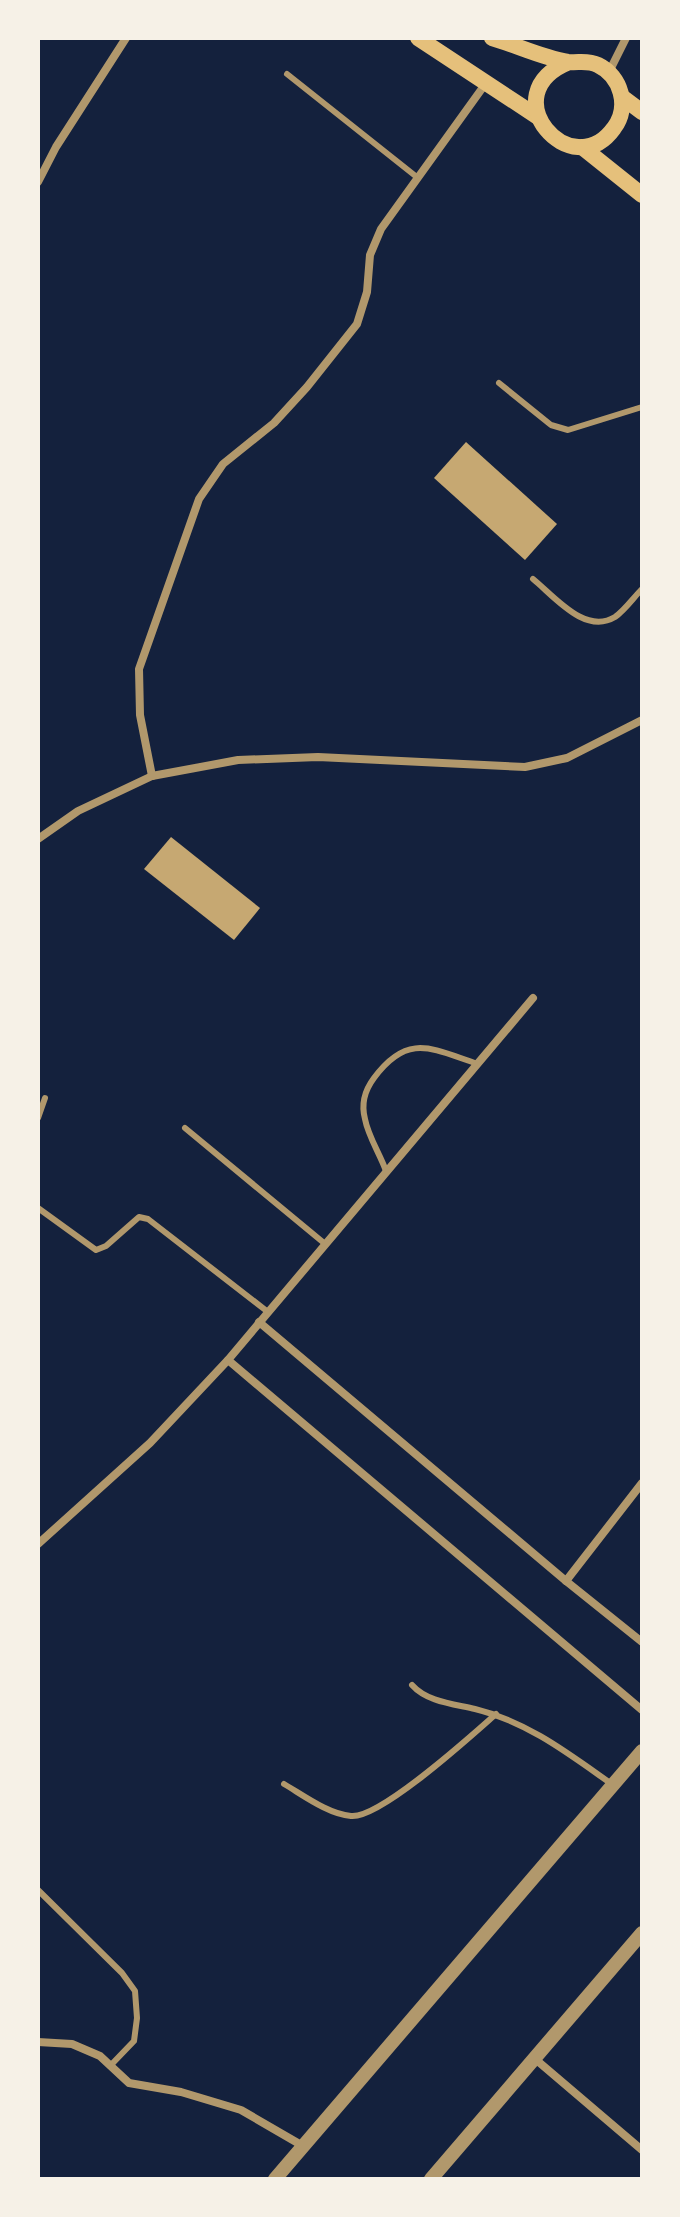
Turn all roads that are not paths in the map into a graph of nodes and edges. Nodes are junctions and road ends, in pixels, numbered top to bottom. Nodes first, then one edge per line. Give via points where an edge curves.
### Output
1 (126, 38) edge
2 (418, 38) edge
3 (492, 38) edge
4 (626, 38) edge
5 (569, 62) junction
6 (609, 72) junction
7 (287, 74) dead end
8 (486, 83) junction
9 (622, 97) junction
10 (642, 112) edge
11 (538, 117) junction
12 (582, 147) junction
13 (418, 178) junction
14 (38, 182) edge
15 (642, 195) edge
16 (499, 383) dead end
17 (642, 407) edge
18 (533, 579) dead end
19 (642, 589) edge
20 (642, 720) edge
21 (152, 776) junction
22 (38, 839) edge
23 (533, 998) dead end
24 (478, 1064) junction
25 (45, 1098) dead end
26 (38, 1118) edge
27 (185, 1128) dead end
28 (386, 1171) junction
29 (38, 1208) edge
30 (324, 1243) junction
31 (268, 1312) junction
32 (259, 1322) junction
33 (228, 1360) junction
34 (642, 1483) edge
35 (38, 1544) edge
36 (566, 1581) junction
37 (642, 1642) edge
38 (412, 1685) dead end
39 (642, 1710) edge
40 (496, 1714) junction
41 (642, 1751) edge
42 (284, 1784) dead end
43 (613, 1785) junction
44 (38, 1890) edge
45 (642, 1933) edge
46 (38, 2042) edge
47 (534, 2058) junction
48 (110, 2066) junction
49 (303, 2146) junction
50 (642, 2150) edge
51 (275, 2179) edge
52 (431, 2179) edge

1 - 14 street
2 - 8 main road
3 - 5 main road
4 - 6 street
5 - 6 main road via 597,64
5 - 11 main road via 556,67 538,89
6 - 9 main road
7 - 13 lane
8 - 11 main road
8 - 13 street
9 - 10 main road
9 - 12 main road via 617,124 596,143
11 - 12 main road via 555,139
12 - 15 main road
13 - 21 street via 381,229 370,255 357,324 274,423 223,464 199,499 139,669 140,715
16 - 17 lane via 551,425 568,430
18 - 19 lane via 584,620 598,623 615,616
20 - 21 street via 567,758 525,767 318,757 238,760
21 - 22 street via 78,811
23 - 24 street
24 - 28 street
24 - 28 lane via 431,1049 406,1049 383,1065 365,1090 364,1118
25 - 26 lane
27 - 30 lane
28 - 30 street
29 - 31 lane via 96,1250 139,1217 148,1219
30 - 31 street
31 - 32 street
32 - 33 street
32 - 36 street
33 - 35 street via 150,1443
33 - 39 street
34 - 36 street
36 - 37 street
38 - 40 lane via 435,1700
40 - 42 lane via 408,1787 362,1815 337,1813
40 - 43 lane via 543,1735
41 - 43 street
43 - 49 street
44 - 48 lane via 135,1991 134,2041
45 - 47 street
46 - 48 street via 72,2044
47 - 50 street
47 - 52 street
48 - 49 street via 129,2083 241,2110
49 - 51 street

